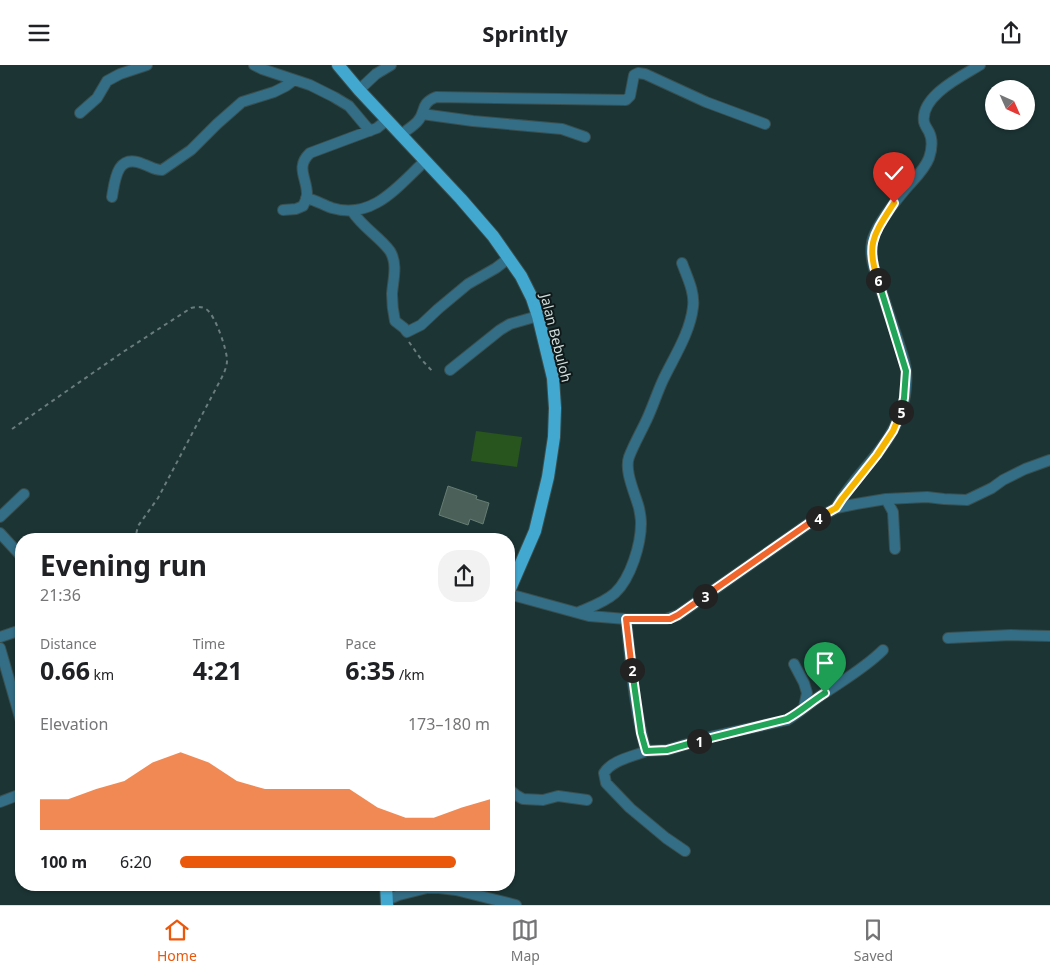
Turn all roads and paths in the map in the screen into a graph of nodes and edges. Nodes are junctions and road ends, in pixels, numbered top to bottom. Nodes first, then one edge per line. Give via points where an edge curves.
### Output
1 (147, 65) edge
2 (254, 65) edge
3 (338, 65) edge
4 (391, 65) edge
5 (980, 65) edge
6 (294, 80) junction
7 (359, 90) junction
8 (80, 113) dead end
9 (422, 115) junction
10 (387, 120) junction
11 (765, 124) dead end
12 (370, 131) junction
13 (400, 135) junction
14 (585, 137) dead end
15 (425, 161) junction
16 (112, 197) dead end
17 (306, 198) junction
18 (283, 211) dead end
19 (352, 211) junction
20 (509, 258) junction
21 (682, 263) dead end
22 (538, 316) junction
23 (407, 332) junction
24 (450, 370) dead end
25 (434, 373) dead end
26 (12, 429) dead end
27 (1050, 460) edge
28 (24, 494) dead end
29 (886, 499) junction
30 (836, 508) junction
31 (0, 517) edge
32 (0, 533) edge
33 (136, 533) edge
34 (15, 549) edge
35 (895, 549) dead end
36 (515, 568) edge
37 (515, 594) edge
38 (579, 613) junction
39 (626, 619) junction
40 (15, 633) edge
41 (1050, 636) edge
42 (0, 637) edge
43 (948, 638) dead end
44 (0, 648) edge
45 (883, 650) dead end
46 (794, 664) dead end
47 (15, 700) edge
48 (804, 707) junction
49 (646, 751) junction
50 (515, 794) edge
51 (15, 796) edge
52 (587, 800) dead end
53 (0, 802) edge
54 (686, 851) dead end
55 (415, 891) edge
56 (460, 891) edge
57 (387, 903) edge
58 (516, 905) edge

1 - 8 street via 107,81 97,98
2 - 6 street
3 - 7 main road, Jalan Bebuloh
4 - 7 street
5 - 30 street via 944,87 929,103 923,120 932,143 930,156 920,174 894,203 873,241 873,267 906,371 904,398 893,431
6 - 12 street via 349,106
6 - 16 street via 274,92 242,102 191,150 162,170 139,162 125,163 116,174
7 - 10 main road, Jalan Bebuloh
9 - 11 street via 427,101 436,97 626,101 634,75 641,73
9 - 13 street
9 - 14 street via 562,129
10 - 12 street
10 - 13 main road, Jalan Bebuloh
12 - 17 street via 306,156 302,167
13 - 15 main road, Jalan Bebuloh
15 - 19 street via 375,205
15 - 20 main road, Jalan Bebuloh
17 - 18 street via 303,206
17 - 19 street via 332,208
19 - 23 street via 392,256 395,321
20 - 22 main road, Jalan Bebuloh via 529,291
20 - 23 street via 468,284 421,325
21 - 38 street via 692,289 693,306 688,327 628,459 629,475 642,521 638,547 628,576 614,594
22 - 24 street via 500,330
22 - 36 main road, Jalan Bebuloh via 553,378 554,437 535,531
23 - 25 path via 412,348
26 - 33 path via 191,308 207,309 214,318 226,353 226,368
27 - 29 street via 1025,469 967,500 928,497
28 - 31 street
29 - 30 street
29 - 35 street via 893,512
30 - 39 street via 678,615 666,619
32 - 34 street
37 - 38 street
38 - 39 street
39 - 49 street via 634,694
40 - 42 street
41 - 43 street
44 - 47 street
45 - 48 street
46 - 48 street via 807,693
48 - 49 street via 787,719 667,750
49 - 54 street via 609,767 604,773 606,783 630,809
50 - 52 street via 523,799 542,800 558,796
51 - 53 street
55 - 57 street via 399,895
56 - 58 street

